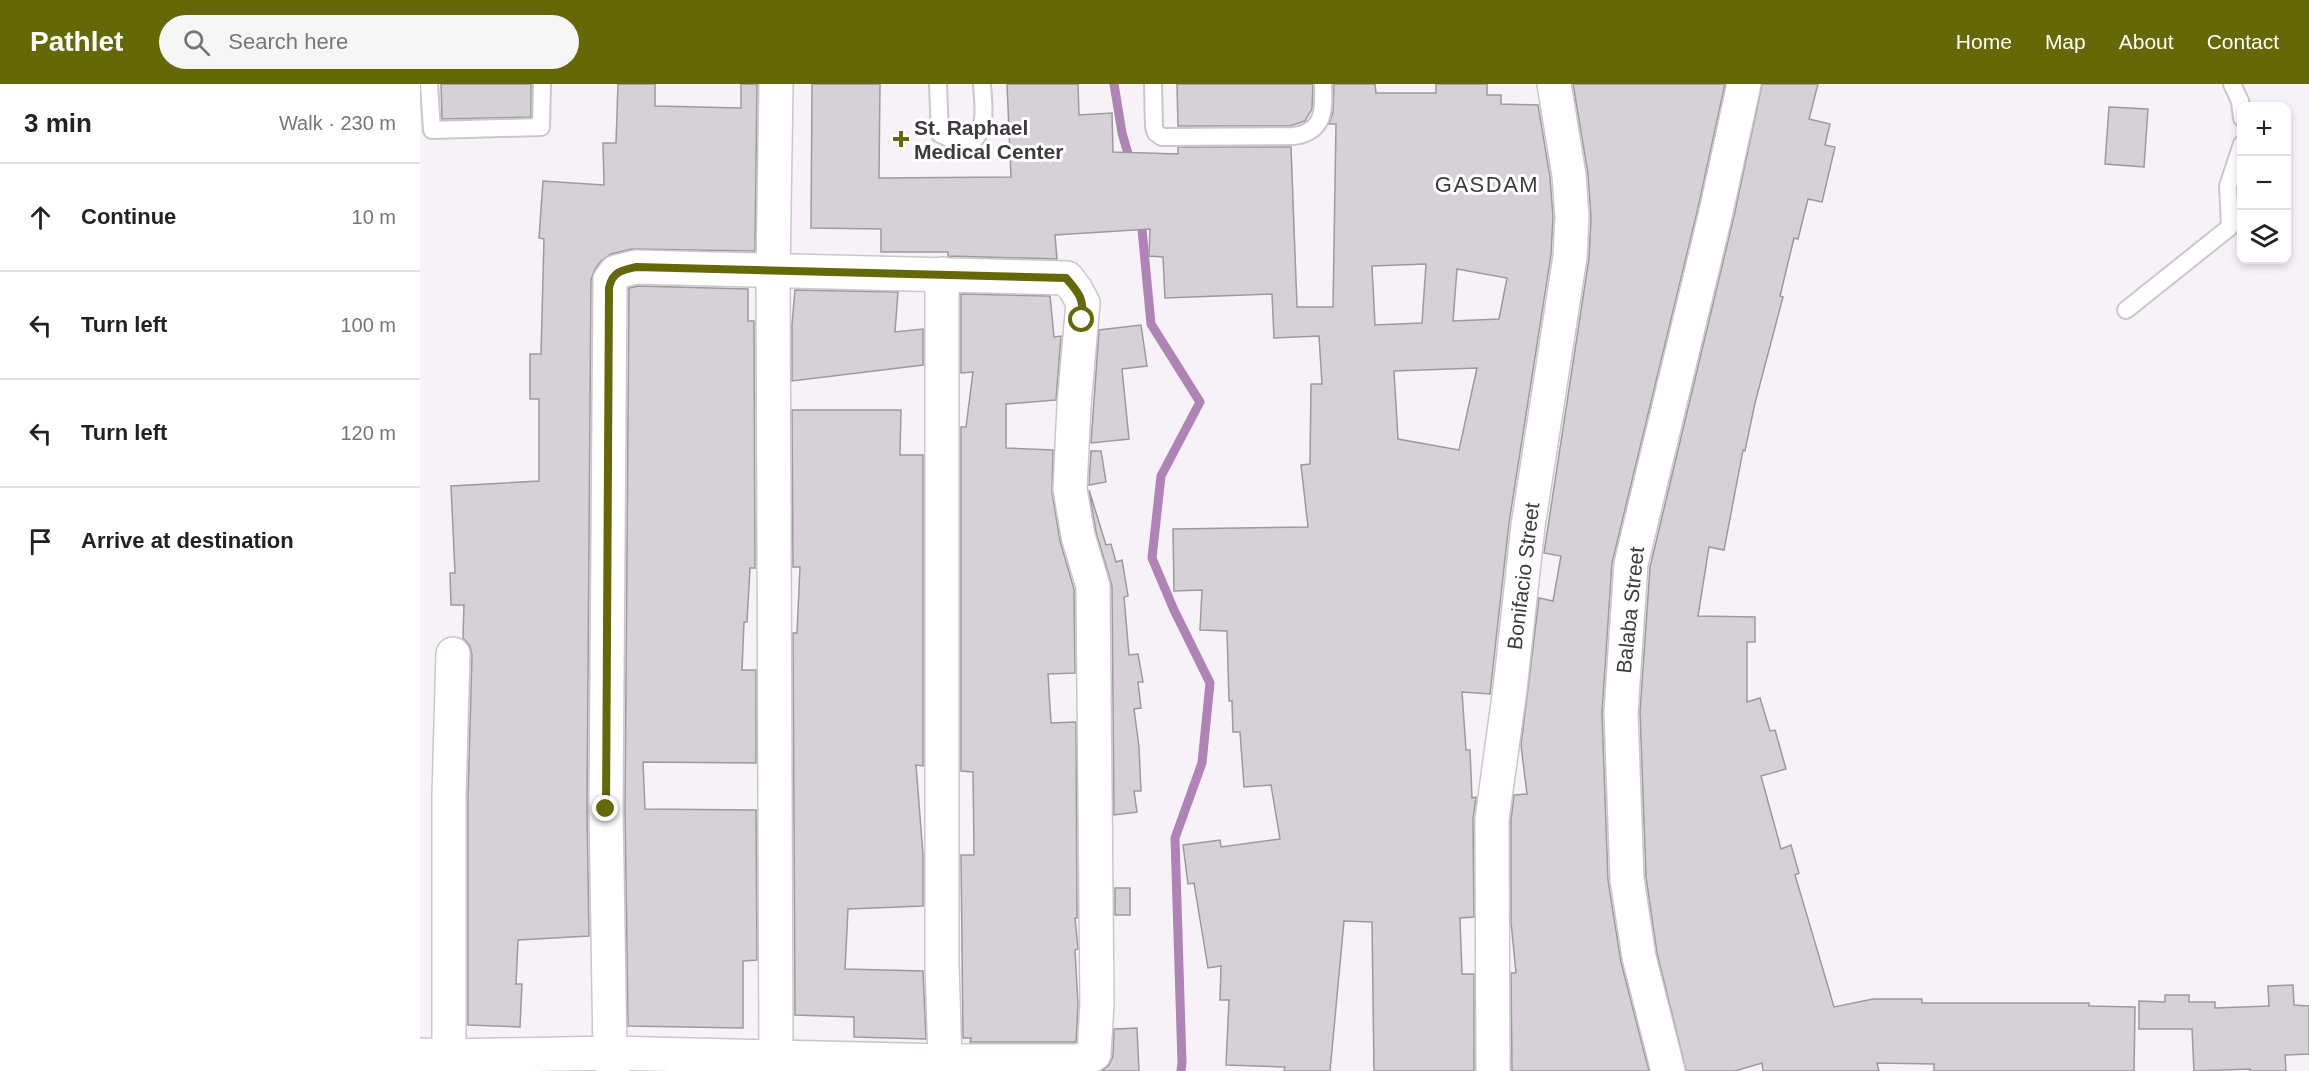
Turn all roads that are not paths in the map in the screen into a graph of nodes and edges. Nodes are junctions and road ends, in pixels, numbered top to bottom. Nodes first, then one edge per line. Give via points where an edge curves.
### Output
1 (429, 84) edge
2 (542, 84) edge
3 (776, 84) edge
4 (938, 84) edge
5 (982, 84) edge
6 (1153, 84) edge
7 (1323, 84) edge
8 (1554, 84) edge
9 (1744, 84) edge
10 (2232, 84) edge
11 (2240, 102) edge
12 (2237, 156) edge
13 (772, 272) junction
14 (942, 274) junction
15 (2126, 310) dead end
16 (453, 654) dead end
17 (434, 1056) edge
18 (776, 1058) junction
19 (611, 1062) edge
20 (497, 1063) edge
21 (954, 1064) edge
22 (1493, 1071) edge
23 (1668, 1071) edge

1 - 2 lane via 432,130 541,127
3 - 13 street
4 - 5 lane via 940,134 953,140 973,141 980,134 983,121
6 - 7 lane via 1154,127 1162,136 1305,134 1321,120
8 - 22 street, Bonifacio Street via 1569,175 1570,257 1528,526 1492,819
9 - 23 street, Balaba Street via 1631,564 1621,712 1627,879 1639,957
10 - 11 lane
12 - 15 lane via 2228,186 2230,227
13 - 14 street
13 - 18 street
13 - 19 street via 636,267 616,272 610,280 606,809
14 - 21 street via 942,964
14 - 21 street via 1066,278 1077,290 1083,303 1070,489 1078,536 1093,586 1094,1054 1080,1061
16 - 17 street
17 - 20 street
18 - 19 street
18 - 21 street
19 - 20 street

